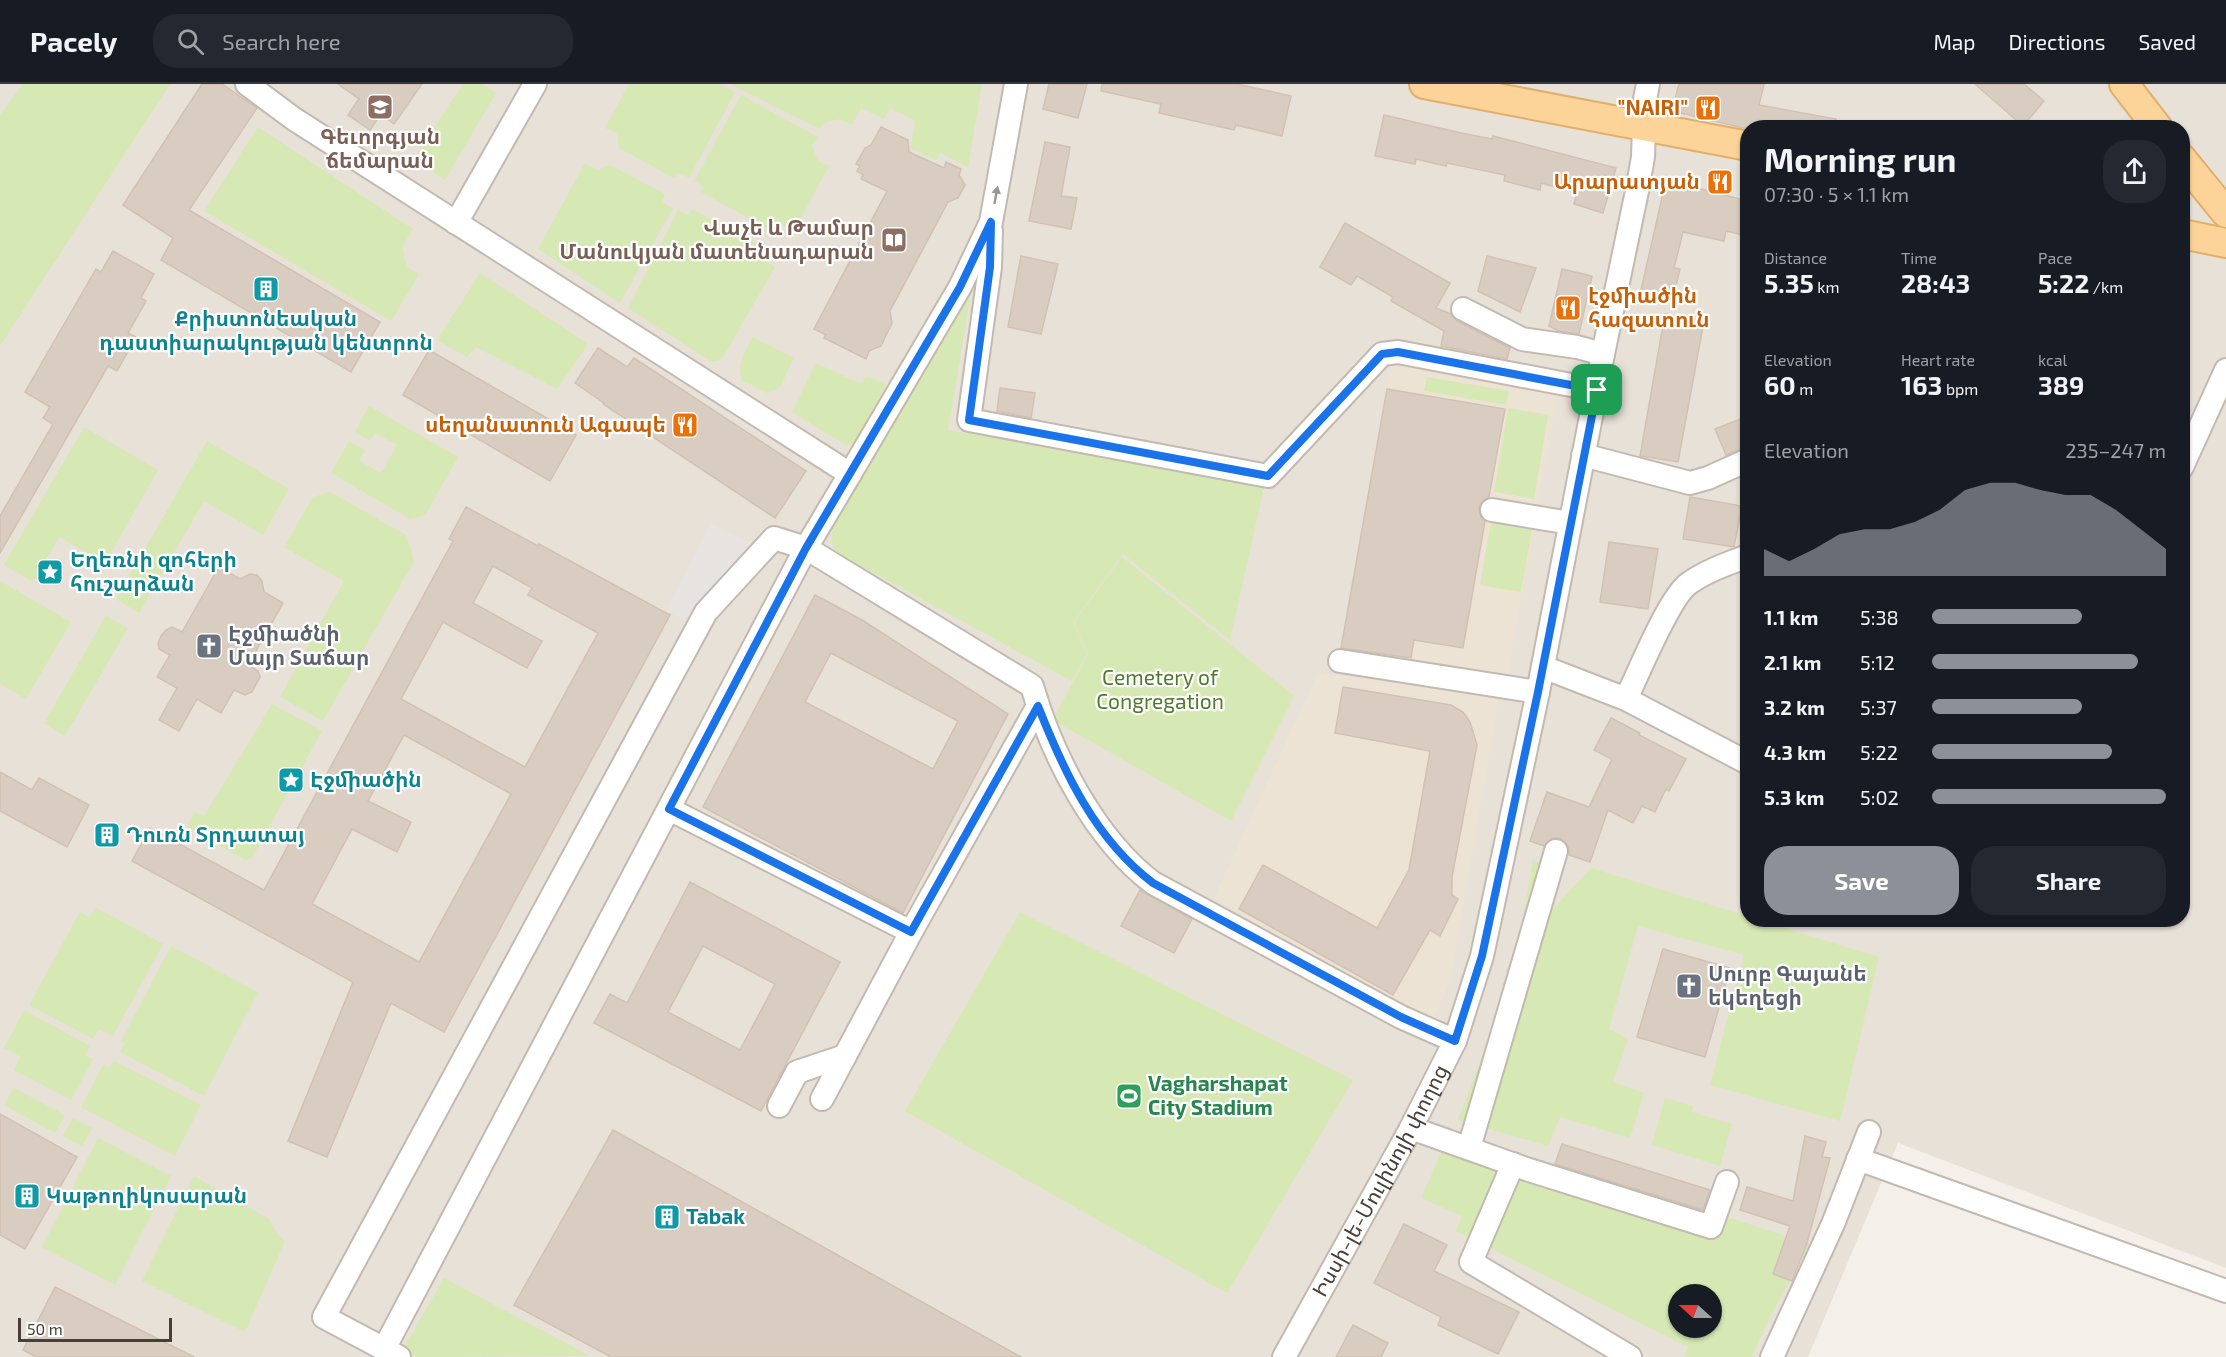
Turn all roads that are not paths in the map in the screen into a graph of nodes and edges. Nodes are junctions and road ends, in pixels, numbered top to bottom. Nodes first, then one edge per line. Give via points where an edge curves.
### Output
1 (247, 84) edge
2 (535, 84) edge
3 (1016, 84) edge
4 (1424, 84) edge
5 (1648, 84) edge
6 (2124, 84) edge
7 (2152, 120) edge
8 (1644, 126) junction
9 (1740, 144) edge
10 (2190, 169) edge
11 (2226, 213) edge
12 (991, 222) junction
13 (456, 223) junction
14 (2190, 236) edge
15 (2226, 243) edge
16 (1462, 309) dead end
17 (1603, 354) junction
18 (2226, 370) edge
19 (1597, 390) junction
20 (2190, 449) edge
21 (1583, 454) junction
22 (1740, 464) edge
23 (850, 474) junction
24 (1492, 510) dead end
25 (1570, 523) junction
26 (806, 548) junction
27 (1740, 559) edge
28 (1340, 661) dead end
29 (1543, 667) junction
30 (1538, 692) junction
31 (1626, 699) junction
32 (1038, 706) junction
33 (1740, 759) edge
34 (669, 809) junction
35 (1556, 851) dead end
36 (911, 932) junction
37 (1455, 1041) junction
38 (845, 1056) junction
39 (822, 1099) dead end
40 (779, 1106) dead end
41 (1411, 1128) junction
42 (1869, 1132) dead end
43 (1469, 1148) junction
44 (1858, 1159) junction
45 (1513, 1164) junction
46 (1726, 1182) dead end
47 (2226, 1292) edge
48 (392, 1353) edge
49 (1284, 1357) edge
50 (1630, 1357) edge
51 (1772, 1357) edge

1 - 13 street via 294,119
2 - 13 street
12 -> 3 street
4 - 8 main road
5 - 8 street, Իսսի-լե-Մուլինոյի փողոց
6 - 7 main road
8 - 9 main road
8 - 17 street, Իսսի-լե-Մուլինոյի փողոց via 1637,191
10 - 11 main road
12 - 19 street via 990,267 969,420 1268,476 1382,354 1398,352
12 - 23 street via 960,287
13 - 23 street
14 - 15 main road
16 - 17 street via 1522,339
17 - 19 street, Իսսի-լե-Մուլինոյի փողոց
18 - 20 street
19 - 21 street, Իսսի-լե-Մուլինոյի փողոց
21 - 22 street via 1689,483
21 - 25 street, Իսսի-լե-Մուլինոյի փողոց
23 - 26 street
24 - 25 street
25 - 29 street, Իսսի-լե-Մուլինոյի փողոց
26 - 32 street via 1032,686
26 - 34 street
26 - 48 street via 774,538 706,612 324,1317
27 - 31 street via 1686,585 1673,603
28 - 30 street
29 - 30 street, Իսսի-լե-Մուլինոյի փողոց
29 - 31 street
30 - 37 street, Իսսի-լե-Մուլինոյի փողոց via 1482,956
31 - 33 street
32 - 36 street
32 - 37 street via 1054,746 1096,825 1134,869 1153,883 1401,1017
34 - 36 street
34 - 48 street
35 - 43 street
36 - 38 street
37 - 41 street, Իսսի-լե-Մուլինոյի փողոց
38 - 39 street
38 - 40 street via 797,1072
41 - 43 street
41 - 49 street, Իսսի-լե-Մուլինոյի փողոց
42 - 44 street
43 - 45 street
44 - 47 street
44 - 51 street
45 - 46 street via 1711,1227
45 - 50 street via 1471,1262

